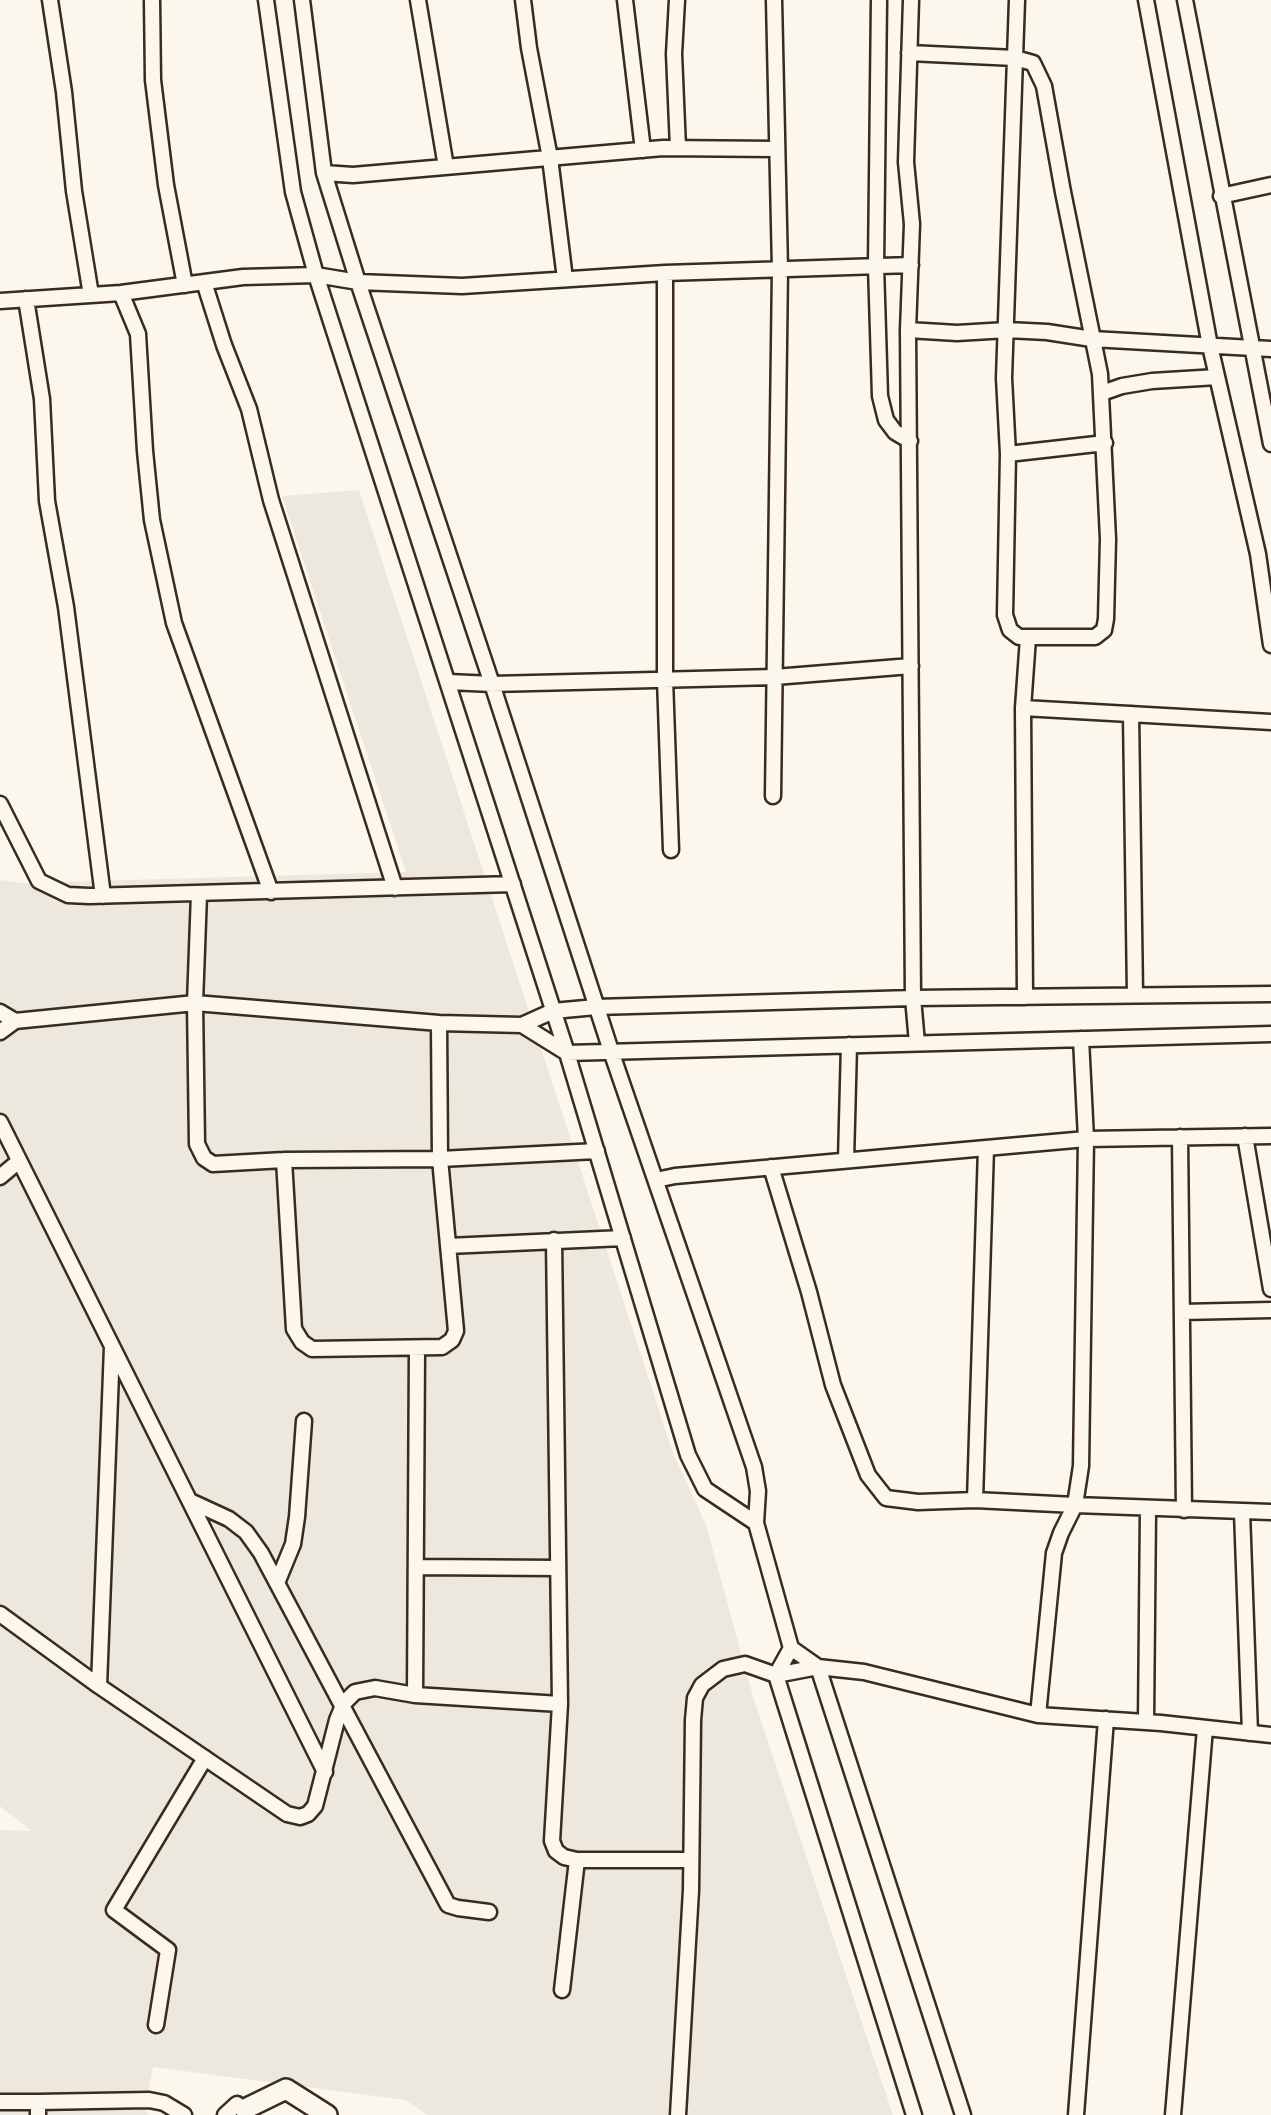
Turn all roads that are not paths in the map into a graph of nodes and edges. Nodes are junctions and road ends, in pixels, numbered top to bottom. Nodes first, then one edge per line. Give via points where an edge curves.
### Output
1 (50, 0) edge
2 (152, 0) edge
3 (266, 0) edge
4 (302, 0) edge
5 (418, 0) edge
6 (523, 0) edge
7 (625, 0) edge
8 (677, 0) edge
9 (774, 0) edge
10 (879, 0) edge
11 (911, 0) edge
12 (1017, 0) edge
13 (1146, 0) edge
14 (1185, 0) edge
15 (909, 53) junction
16 (1015, 58) junction
17 (678, 148) junction
18 (777, 149) junction
19 (643, 150) junction
20 (550, 158) junction
21 (446, 167) junction
22 (324, 173) junction
23 (1271, 185) edge
24 (1221, 196) junction
25 (911, 265) junction
26 (876, 266) junction
27 (780, 269) junction
28 (665, 273) junction
29 (316, 275) junction
30 (565, 279) junction
31 (204, 282) junction
32 (358, 282) junction
33 (185, 285) junction
34 (121, 293) junction
35 (92, 295) junction
36 (26, 299) junction
37 (0, 301) edge
38 (908, 330) junction
39 (1007, 330) junction
40 (1092, 339) junction
41 (1210, 346) junction
42 (1254, 349) junction
43 (1271, 349) edge
44 (1217, 377) junction
45 (1101, 393) junction
46 (910, 441) junction
47 (1105, 443) junction
48 (1271, 444) edge
49 (1007, 454) junction
50 (1028, 638) junction
51 (1271, 645) edge
52 (911, 666) junction
53 (775, 677) junction
54 (665, 679) junction
55 (449, 682) junction
56 (492, 684) junction
57 (1023, 708) junction
58 (1131, 714) junction
59 (1271, 722) edge
60 (773, 796) dead end
61 (0, 804) edge
62 (671, 850) dead end
63 (513, 884) junction
64 (396, 888) junction
65 (271, 892) junction
66 (199, 894) junction
67 (103, 896) junction
68 (1271, 994) edge
69 (1135, 996) junction
70 (1026, 997) junction
71 (913, 998) junction
72 (195, 1003) junction
73 (596, 1007) junction
74 (553, 1011) junction
75 (0, 1012) edge
76 (15, 1021) junction
77 (439, 1023) junction
78 (522, 1025) junction
79 (0, 1032) edge
80 (1271, 1034) edge
81 (1081, 1039) junction
82 (917, 1043) junction
83 (849, 1045) junction
84 (611, 1052) junction
85 (567, 1053) junction
86 (0, 1122) edge
87 (1245, 1136) junction
88 (1271, 1136) edge
89 (1180, 1137) junction
90 (1086, 1139) junction
91 (986, 1148) junction
92 (597, 1151) junction
93 (440, 1159) junction
94 (284, 1160) junction
95 (846, 1160) junction
96 (19, 1161) junction
97 (771, 1167) junction
98 (0, 1177) edge
99 (656, 1180) junction
100 (623, 1238) junction
101 (554, 1240) junction
102 (448, 1246) junction
103 (1271, 1289) edge
104 (1271, 1310) edge
105 (1182, 1312) junction
106 (112, 1346) junction
107 (417, 1348) junction
108 (304, 1421) dead end
109 (975, 1500) junction
110 (190, 1501) junction
111 (1075, 1505) junction
112 (1148, 1509) junction
113 (1184, 1510) junction
114 (1242, 1512) junction
115 (1271, 1513) edge
116 (757, 1523) junction
117 (416, 1567) junction
118 (558, 1568) junction
119 (277, 1583) junction
120 (0, 1614) edge
121 (791, 1648) junction
122 (818, 1667) junction
123 (776, 1675) junction
124 (99, 1686) junction
125 (415, 1695) junction
126 (560, 1704) junction
127 (342, 1707) junction
128 (1038, 1715) junction
129 (1106, 1719) junction
130 (1146, 1722) junction
131 (1205, 1728) junction
132 (1250, 1732) junction
133 (1271, 1735) edge
134 (205, 1758) junction
135 (325, 1772) junction
136 (577, 1860) junction
137 (691, 1860) junction
138 (489, 1912) dead end
139 (562, 1990) dead end
140 (156, 2025) dead end
141 (0, 2102) edge
142 (38, 2108) edge
143 (241, 2111) edge
144 (180, 2114) edge
145 (327, 2115) edge
146 (678, 2115) edge
147 (914, 2115) edge
148 (963, 2115) edge
149 (1076, 2115) edge
150 (1173, 2115) edge

1 - 35 street
2 - 33 street via 153,80
3 - 29 street via 293,192
4 - 22 street
5 - 21 street
6 - 20 street
7 - 19 street
8 - 17 street
9 - 18 street
10 - 26 street
11 - 15 street
12 - 16 street
13 - 41 street
14 - 24 street
15 - 16 street
15 - 25 street via 906,162
16 - 39 street
16 - 40 street via 1033,63 1044,86
17 - 18 street
17 - 19 street
18 - 27 street
19 - 20 street
20 - 21 street
20 - 30 street
21 - 22 street
22 - 32 street
23 - 24 street
24 - 42 street
25 - 26 street
25 - 38 street
26 - 27 street
26 - 46 street via 882,410 895,432
27 - 28 street
27 - 53 street
28 - 30 street
28 - 54 street
29 - 31 street via 243,276
29 - 32 street
29 - 55 street
30 - 32 street via 461,286
31 - 33 street
31 - 64 street via 249,409 271,500
32 - 56 street
33 - 34 street
34 - 35 street
34 - 65 street via 138,334 152,520 174,623
35 - 36 street
36 - 37 street
36 - 67 street via 43,399 47,501 66,607
38 - 39 street
38 - 46 street
39 - 40 street
39 - 49 street
40 - 41 street
40 - 45 street
41 - 42 street
41 - 44 street
42 - 43 street
42 - 48 street
44 - 45 street via 1144,382
44 - 51 street via 1258,554
45 - 47 street
46 - 52 street
47 - 49 street
47 - 50 street via 1108,539 1104,630 1085,639
49 - 50 street via 1005,615 1015,635
50 - 57 street
52 - 53 street
52 - 71 street
53 - 54 street
53 - 60 street
54 - 56 street
54 - 62 street
55 - 56 street
55 - 63 street
56 - 73 street
57 - 58 street
57 - 70 street
58 - 59 street
58 - 69 street
61 - 67 street via 39,881 68,895
63 - 64 street
63 - 74 street
64 - 65 street
65 - 66 street
66 - 67 street
66 - 72 street
68 - 69 street
69 - 70 street
70 - 71 street
71 - 73 street
71 - 82 street
72 - 76 street
72 - 77 street
72 - 94 street via 197,1144 204,1158 213,1164
73 - 74 street
73 - 84 street
74 - 78 street
74 - 85 street
75 - 76 street
76 - 79 street
77 - 78 street
77 - 93 street
78 - 85 street
80 - 81 street
81 - 82 street
81 - 90 street
82 - 83 street
83 - 84 street
83 - 95 street
84 - 85 street
84 - 99 street
85 - 92 street
86 - 96 street
87 - 88 street
87 - 89 street
87 - 103 street
89 - 90 street
89 - 105 street
90 - 91 street
90 - 111 street via 1081,1466
91 - 95 street
91 - 109 street
92 - 93 street
92 - 100 street
93 - 94 street
93 - 102 street
94 - 107 street via 294,1329 302,1342 312,1349
95 - 97 street
96 - 98 street
96 - 106 street
97 - 99 street
97 - 109 street via 833,1385 867,1475 886,1498
99 - 116 street via 754,1467
100 - 101 street
100 - 116 street via 688,1455 705,1489
101 - 102 street
101 - 118 street
102 - 107 street via 456,1331 442,1347
104 - 105 street
105 - 113 street
106 - 110 street
106 - 124 street
107 - 117 street
108 - 119 street via 293,1544
109 - 111 street
110 - 119 street via 246,1532
110 - 135 street
111 - 112 street
111 - 128 street via 1054,1553
112 - 113 street
112 - 130 street
113 - 114 street
114 - 115 street
114 - 132 street
116 - 121 street
117 - 118 street
117 - 125 street
118 - 126 street
119 - 127 street
120 - 124 street
121 - 122 street
121 - 123 street
122 - 123 street
122 - 128 street via 864,1672
122 - 148 street
123 - 137 street via 745,1664 723,1669 702,1685 695,1698
123 - 147 street
124 - 134 street
125 - 126 street
125 - 127 street via 375,1688 355,1692
126 - 136 street via 552,1840 556,1851
127 - 135 street
127 - 138 street via 448,1905
128 - 129 street
129 - 130 street
129 - 149 street
130 - 131 street
131 - 132 street
131 - 150 street
132 - 133 street
134 - 135 street via 287,1814 300,1817 315,1806
134 - 140 street via 114,1910 168,1950
136 - 137 street
136 - 139 street
137 - 146 street
141 - 142 street
142 - 144 street via 149,2100
143 - 145 main road via 286,2090

